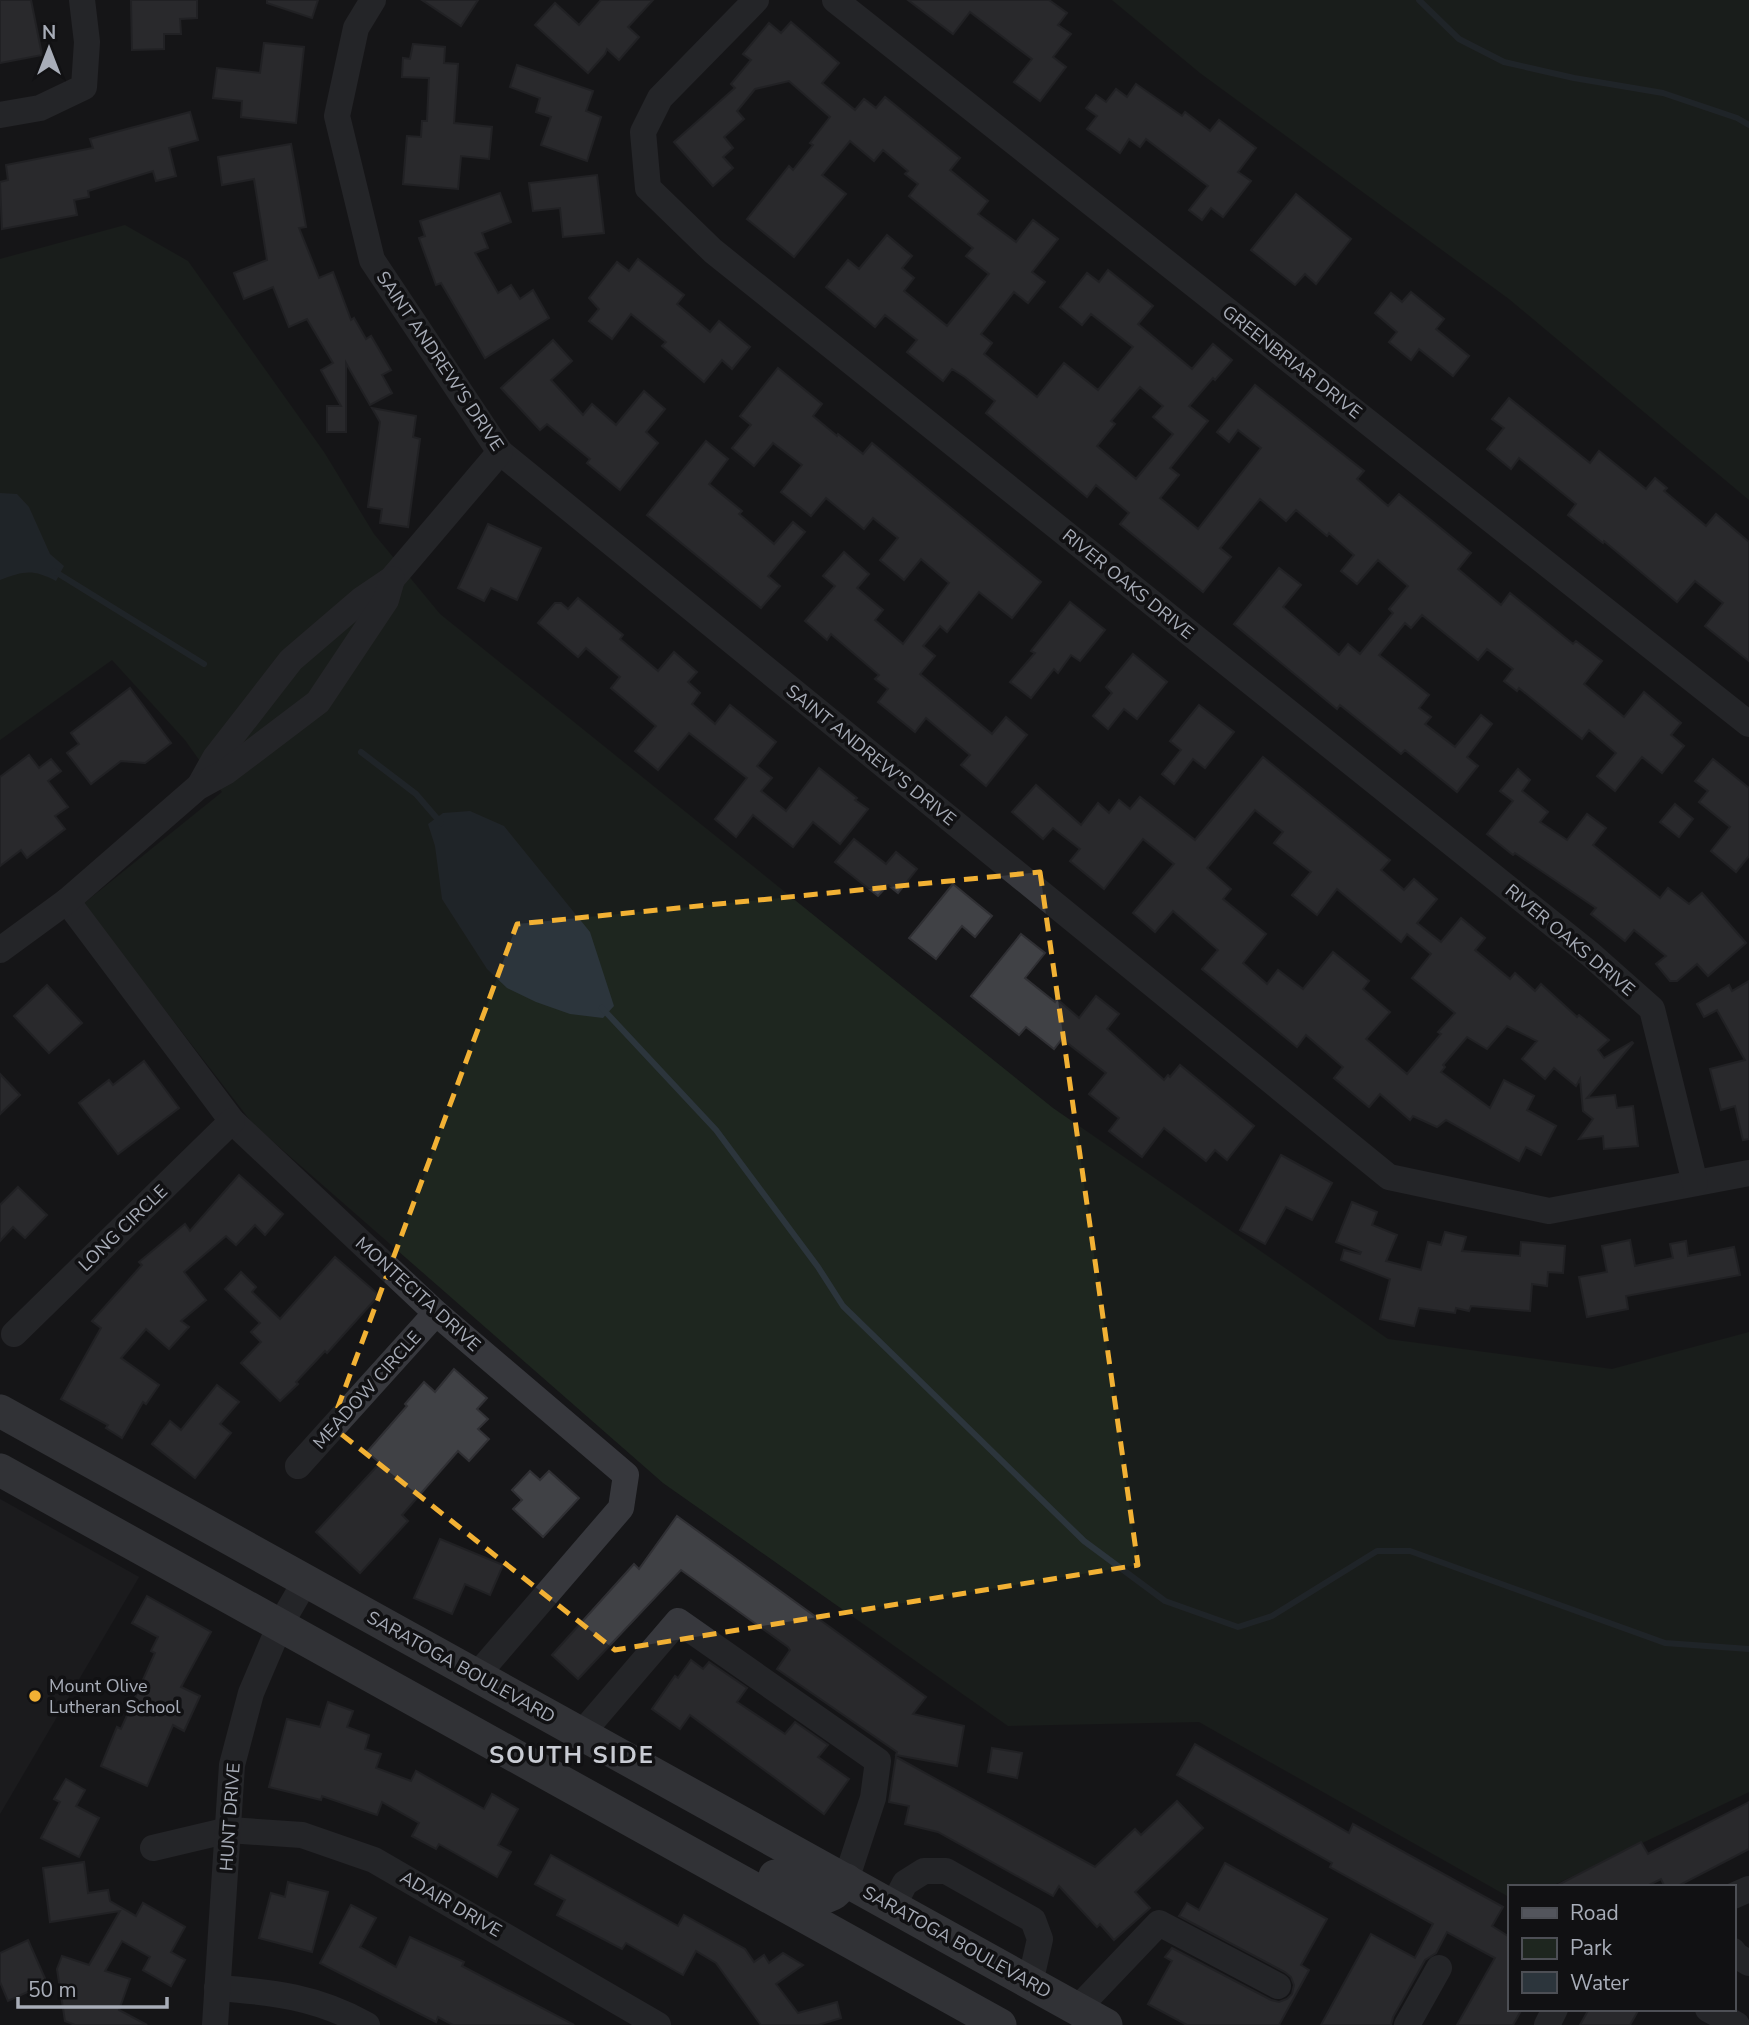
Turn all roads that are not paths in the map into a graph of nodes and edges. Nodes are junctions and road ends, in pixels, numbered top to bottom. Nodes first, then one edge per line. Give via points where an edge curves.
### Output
1 (82, 0) edge
2 (373, 0) edge
3 (756, 0) edge
4 (835, 0) edge
5 (0, 115) edge
6 (500, 452) junction
7 (392, 579) junction
8 (1749, 724) edge
9 (198, 787) junction
10 (67, 901) junction
11 (0, 950) edge
12 (232, 1121) junction
13 (1749, 1173) edge
14 (1695, 1183) junction
15 (436, 1313) junction
16 (14, 1334) dead end
17 (0, 1411) edge
18 (298, 1466) dead end
19 (0, 1470) edge
20 (305, 1582) junction
21 (280, 1625) junction
22 (477, 1675) junction
23 (582, 1733) junction
24 (643, 1826) junction
25 (229, 1830) junction
26 (153, 1849) dead end
27 (846, 1880) junction
28 (893, 1906) junction
29 (1439, 1968) dead end
30 (1030, 1983) junction
31 (1278, 1986) dead end
32 (217, 1988) junction
33 (1712, 2011) edge
34 (964, 2017) edge
35 (1092, 2017) edge
36 (215, 2025) edge
37 (367, 2025) edge
38 (658, 2025) edge
39 (1000, 2025) edge
40 (1407, 2025) edge
41 (1737, 2025) edge

1 - 5 street via 87,42 84,87 40,108
2 - 6 street, SAINT ANDREW'S DRIVE via 356,28 337,116 372,260
3 - 14 street, RIVER OAKS DRIVE via 660,97 643,132 648,188 713,251 1590,954 1652,1009
4 - 8 street, GREENBRIAR DRIVE
6 - 7 street
6 - 14 street, SAINT ANDREW'S DRIVE via 1389,1177 1549,1212
7 - 9 street via 291,660
7 - 9 street via 386,600 318,702 227,771
9 - 10 street
10 - 11 street
10 - 12 street, MONTECITA DRIVE
12 - 15 street, MONTECITA DRIVE
12 - 16 street, LONG CIRCLE
13 - 14 street
15 - 18 street, MEADOW CIRCLE
15 - 22 street, MONTECITA DRIVE via 626,1475 621,1508
17 - 20 main road, SARATOGA BOULEVARD
19 - 21 main road
20 - 21 street, HUNT DRIVE
20 - 22 main road, SARATOGA BOULEVARD
21 - 24 main road
21 - 25 street, HUNT DRIVE via 251,1693 232,1765
22 - 23 main road, SARATOGA BOULEVARD
23 - 27 main road, SARATOGA BOULEVARD
23 - 27 street via 678,1621 878,1760 873,1798
24 - 27 main road via 726,1849 805,1892 832,1894
24 - 34 main road
25 - 26 street, ADAIR DRIVE
25 - 32 street, HUNT DRIVE
25 - 38 street, ADAIR DRIVE via 302,1835 374,1860
27 - 28 main road, SARATOGA BOULEVARD
28 - 30 main road, SARATOGA BOULEVARD
28 - 30 street via 905,1883 924,1871 946,1871 1033,1920 1040,1939
29 - 40 street
30 - 35 main road, SARATOGA BOULEVARD
31 - 35 street via 1160,1923
32 - 36 street, HUNT DRIVE
32 - 37 street via 274,1992 339,2009
33 - 41 street
34 - 39 main road

